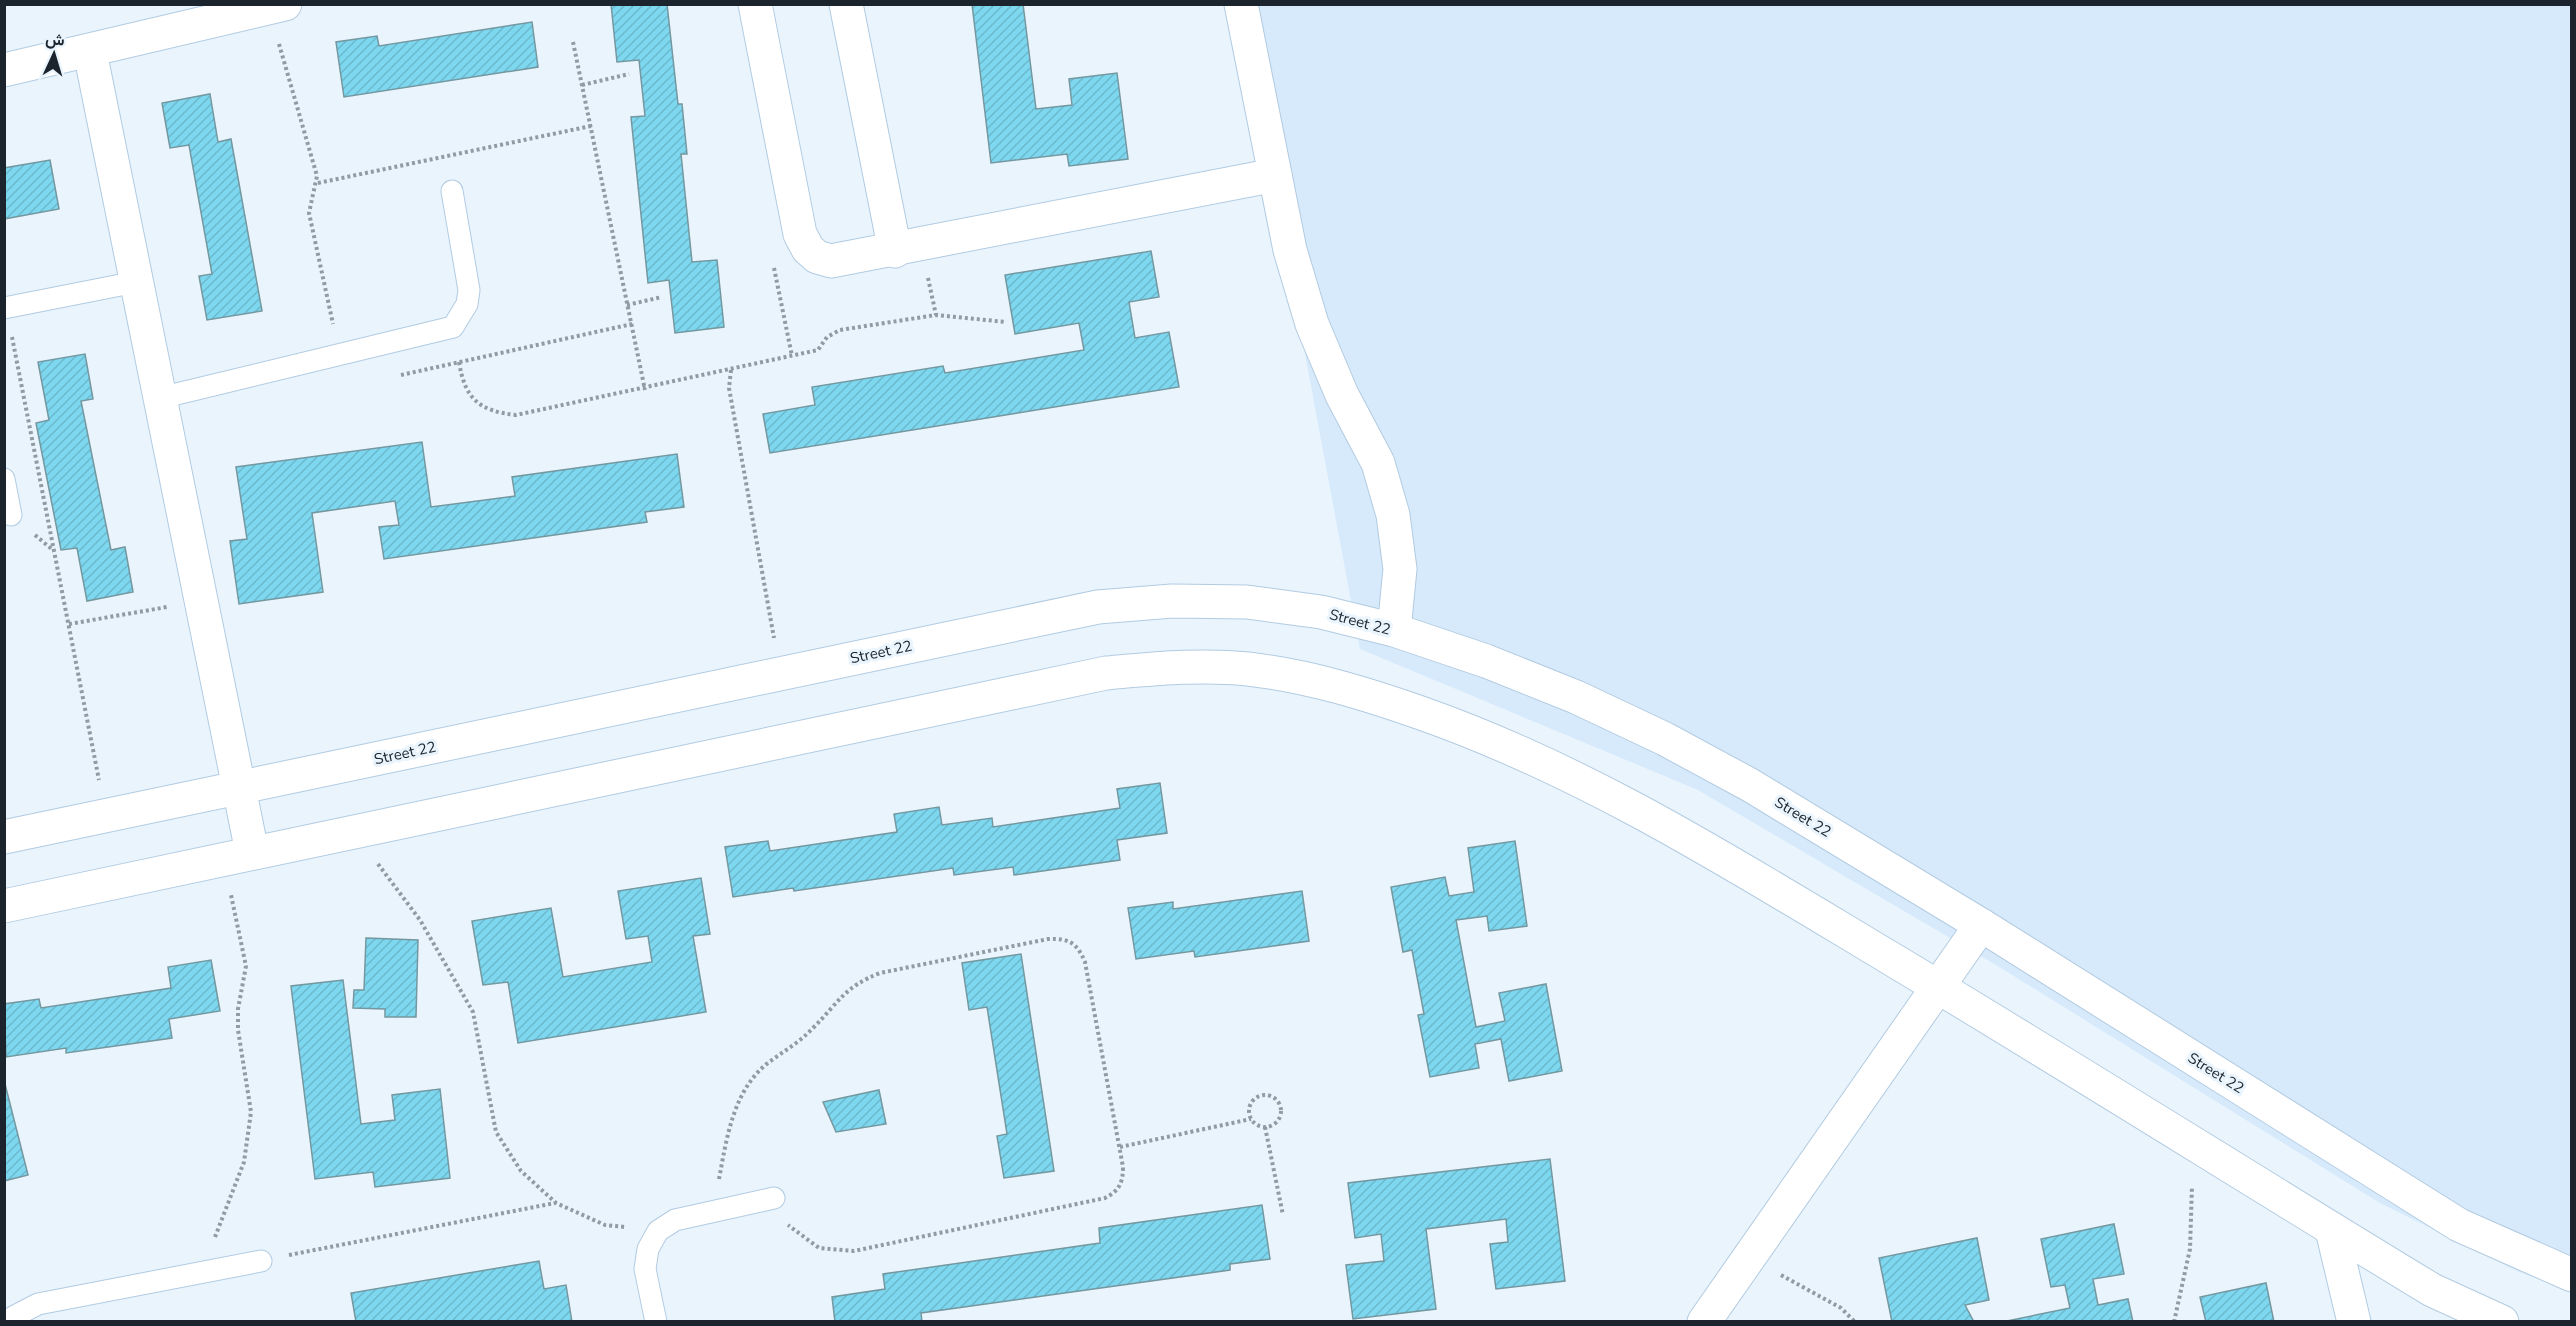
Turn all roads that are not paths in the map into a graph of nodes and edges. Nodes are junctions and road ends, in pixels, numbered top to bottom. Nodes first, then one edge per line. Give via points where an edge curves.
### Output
1 (755, 4) edge
2 (846, 4) edge
3 (1241, 4) edge
4 (277, 6) edge
5 (90, 52) junction
6 (4, 70) edge
7 (1275, 175) junction
8 (452, 191) dead end
9 (895, 251) junction
10 (136, 282) junction
11 (5, 308) edge
12 (159, 398) junction
13 (4, 479) edge
14 (11, 515) dead end
15 (1394, 630) junction
16 (238, 789) junction
17 (4, 837) edge
18 (237, 856) junction
19 (4, 906) edge
20 (1981, 925) junction
21 (1938, 987) junction
22 (774, 1198) road end
23 (2332, 1230) junction
24 (261, 1261) road end
25 (2571, 1275) edge
26 (10, 1322) edge
27 (656, 1322) edge
28 (1704, 1322) edge
29 (2354, 1322) edge
30 (2502, 1322) edge

1 - 9 street via 800,234 808,249 831,261
2 - 9 street
3 - 7 street
4 - 5 street
5 - 6 street
5 - 10 street
7 - 9 street
7 - 15 street via 1290,250 1312,324 1342,395 1378,463 1393,515 1400,569
8 - 12 lane via 468,277 467,303 453,327
10 - 11 lane
10 - 12 street
12 - 16 street
13 - 14 lane
15 - 16 street, Street 22 via 1311,610 1247,602 1172,601 1098,607
15 - 20 street, Street 22 via 1556,689 1665,739
16 - 17 street, Street 22
16 - 18 street
18 - 19 street
18 - 21 street via 1106,674 1176,666 1245,669 1314,680 1380,699 1467,729 1550,764 1632,805
20 - 21 street
20 - 25 street, Street 22 via 2459,1225
21 - 23 street
21 - 28 street
22 - 27 lane via 675,1220 658,1231 648,1249 645,1269
23 - 29 street
23 - 30 street via 2432,1290
24 - 26 lane via 38,1304

